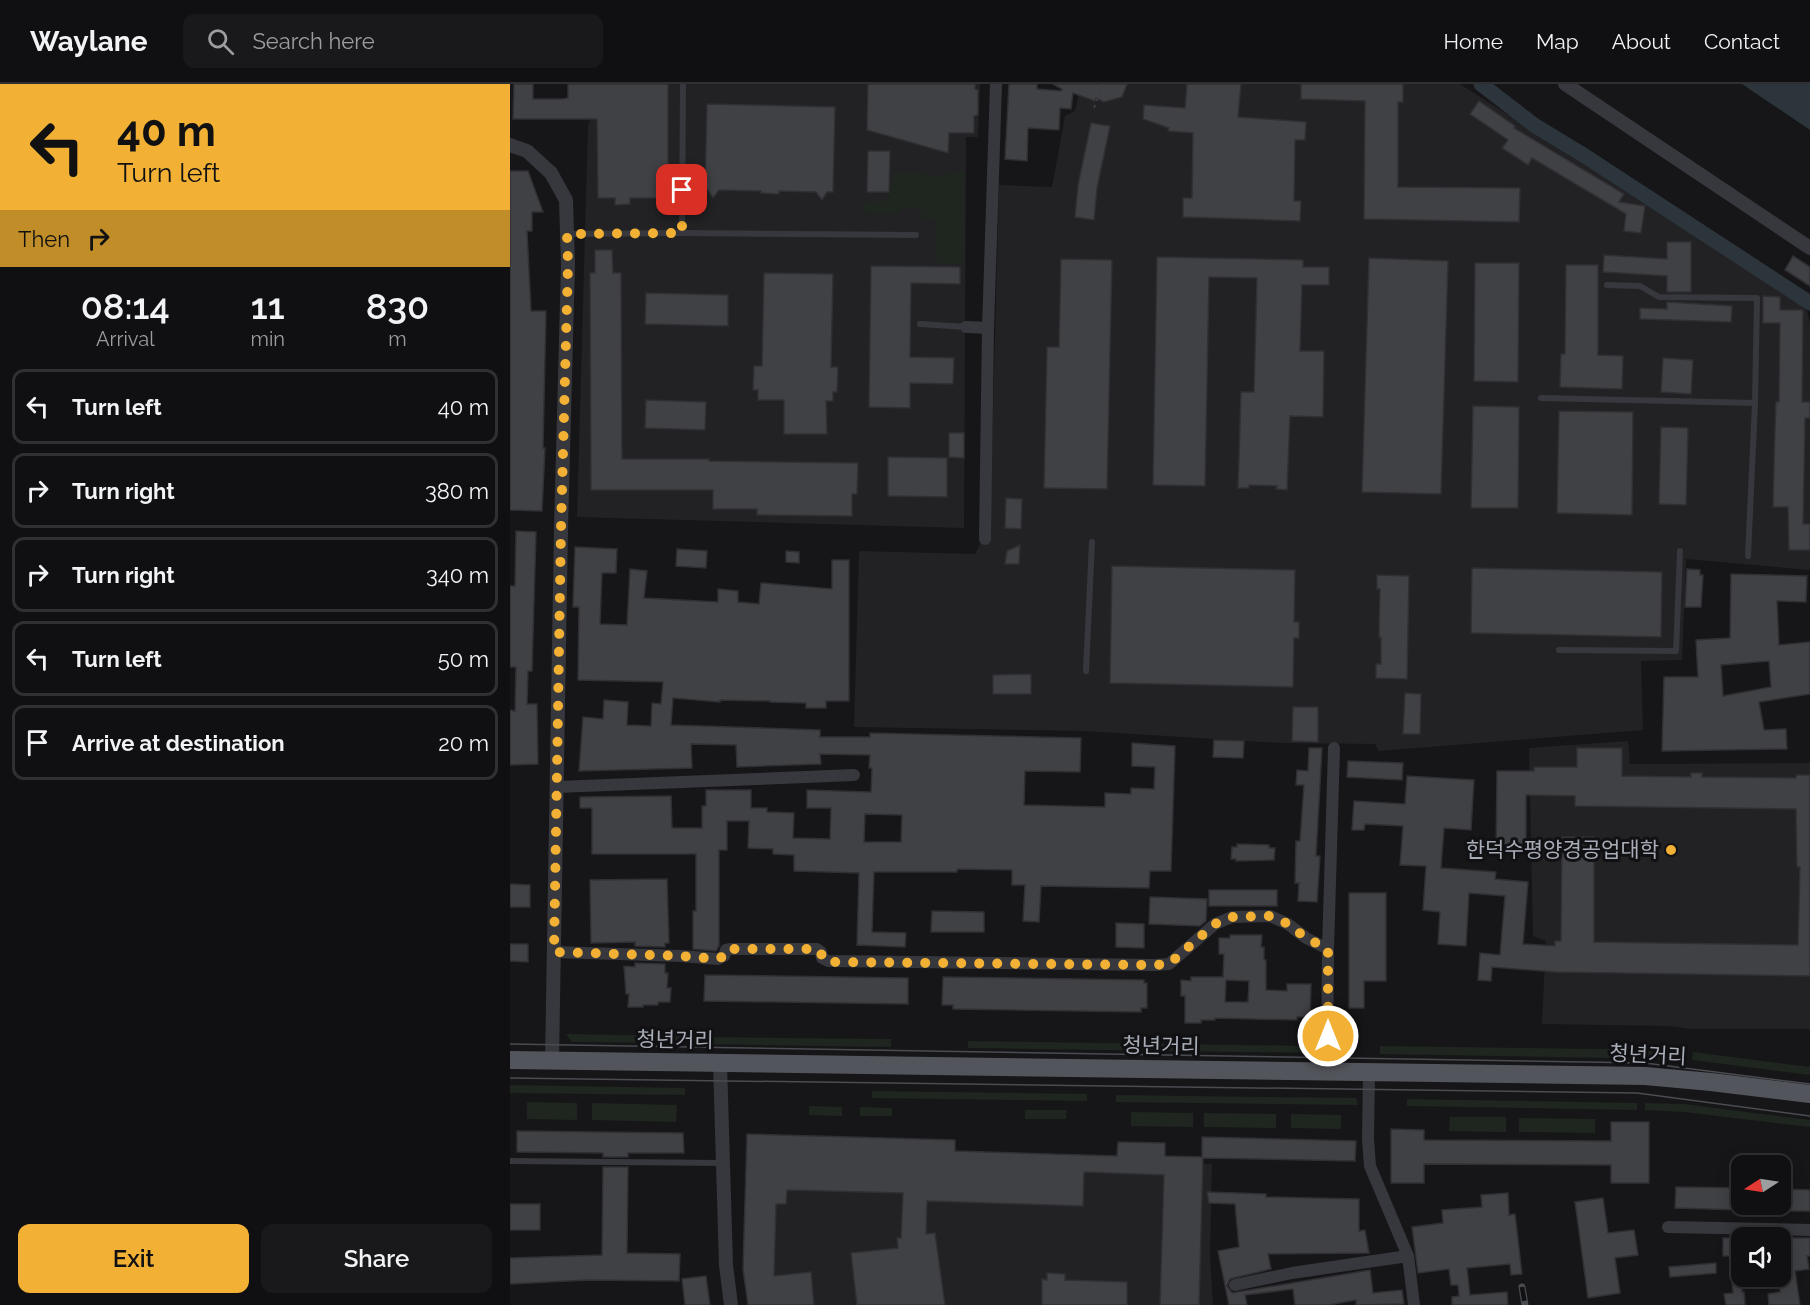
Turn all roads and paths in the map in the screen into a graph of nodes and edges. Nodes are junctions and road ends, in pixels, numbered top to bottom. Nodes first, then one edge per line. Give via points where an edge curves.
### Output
1 (683, 84) edge
2 (996, 84) edge
3 (1103, 84) edge
4 (1565, 84) edge
5 (1094, 108) dead end
6 (510, 146) edge
7 (682, 233) junction
8 (567, 234) junction
9 (916, 235) dead end
10 (1810, 248) edge
11 (1607, 285) dead end
12 (920, 324) dead end
13 (966, 327) joint
14 (988, 328) junction
15 (1541, 398) dead end
16 (1755, 404) junction
17 (986, 539) dead end
18 (1092, 542) dead end
19 (1680, 551) dead end
20 (1748, 556) dead end
21 (1559, 650) dead end
22 (1086, 670) dead end
23 (1334, 748) dead end
24 (854, 775) dead end
25 (557, 788) junction
26 (1328, 949) junction
27 (554, 952) junction
28 (510, 1060) edge
29 (552, 1061) junction
30 (720, 1063) junction
31 (1327, 1071) junction
32 (1369, 1072) junction
33 (1810, 1094) edge
34 (510, 1161) edge
35 (722, 1164) junction
36 (1668, 1227) dead end
37 (1810, 1230) edge
38 (1407, 1256) junction
39 (1235, 1285) dead end
40 (731, 1305) edge
41 (1414, 1305) edge

1 - 7 lane
2 - 14 street
3 - 5 path
4 - 10 street
6 - 8 street via 527,151 551,173 566,200
7 - 8 lane
7 - 9 lane
8 - 25 street
11 - 16 lane via 1640,286 1659,297 1757,298
12 - 13 lane
13 - 14 street
14 - 17 street
15 - 16 lane
16 - 20 lane
18 - 22 lane
19 - 21 lane via 1676,651
23 - 26 street
24 - 25 street
25 - 27 street
26 - 27 street via 1270,916 1232,917 1215,924 1169,964 1154,965 828,962 817,949 731,949 718,959
26 - 31 street
27 - 29 street
28 - 29 main road, 청년거리
29 - 30 main road, 청년거리
30 - 31 main road, 청년거리
30 - 35 street
31 - 32 main road, 청년거리
32 - 33 main road, 청년거리 via 1645,1076
32 - 38 street via 1370,1166
34 - 35 lane
35 - 40 street
36 - 37 street
38 - 39 street
38 - 41 street

